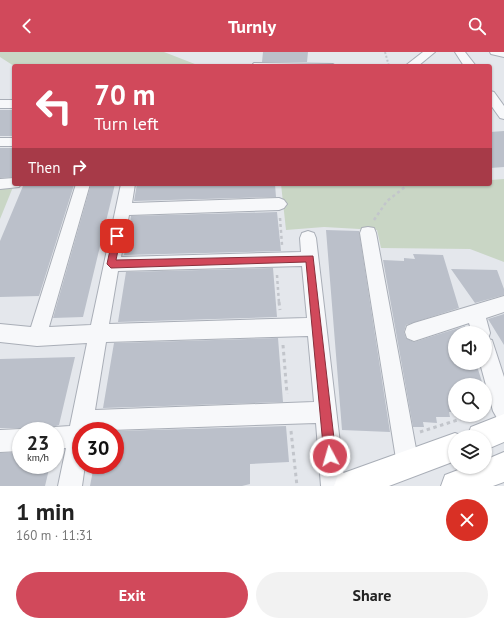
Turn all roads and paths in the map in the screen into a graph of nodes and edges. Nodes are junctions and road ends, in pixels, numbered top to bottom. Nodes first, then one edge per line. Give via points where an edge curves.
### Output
1 (385, 52) edge
2 (430, 52) edge
3 (460, 52) edge
4 (495, 52) edge
5 (504, 54) edge
6 (388, 64) edge
7 (414, 64) edge
8 (469, 64) edge
9 (492, 98) edge
10 (0, 104) edge
11 (12, 104) edge
12 (504, 115) edge
13 (0, 142) edge
14 (12, 142) edge
15 (12, 183) edge
16 (0, 184) edge
17 (82, 186) edge
18 (128, 186) edge
19 (405, 186) edge
20 (279, 204) joint
21 (123, 209) junction
22 (368, 233) joint
23 (308, 238) dead end
24 (310, 259) junction
25 (280, 260) junction
26 (111, 264) junction
27 (504, 304) edge
28 (475, 313) junction
29 (317, 326) junction
30 (479, 326) edge
31 (281, 328) junction
32 (414, 332) dead end
33 (0, 333) edge
34 (98, 333) junction
35 (37, 337) junction
36 (492, 370) edge
37 (504, 411) edge
38 (325, 412) junction
39 (289, 414) junction
40 (81, 422) edge
41 (460, 422) edge
42 (124, 426) edge
43 (504, 428) edge
44 (492, 433) edge
45 (12, 440) edge
46 (0, 441) edge
47 (448, 448) edge
48 (405, 452) junction
49 (504, 467) edge
50 (72, 474) edge
51 (70, 486) edge
52 (297, 486) edge
53 (333, 486) edge
54 (349, 486) edge
55 (456, 486) edge

1 - 6 path
2 - 7 street
3 - 8 street
4 - 5 street
9 - 12 street
10 - 11 street
13 - 14 street
15 - 16 street
17 - 35 street
18 - 21 street
19 - 22 path via 377,213
20 - 21 street
20 - 25 path
21 - 26 street
22 - 48 street
23 - 24 street
24 - 25 street
24 - 29 street
25 - 26 street
25 - 31 path
26 - 34 street
27 - 28 street
28 - 30 street
28 - 32 street
29 - 31 street
29 - 38 street
31 - 34 street
31 - 39 path
33 - 35 street
34 - 35 street
34 - 40 street
36 - 37 street
38 - 39 street
38 - 53 street
39 - 42 street
39 - 52 path
41 - 48 path
43 - 44 main road
45 - 46 street
47 - 48 main road
48 - 54 main road
49 - 55 main road
50 - 51 street

